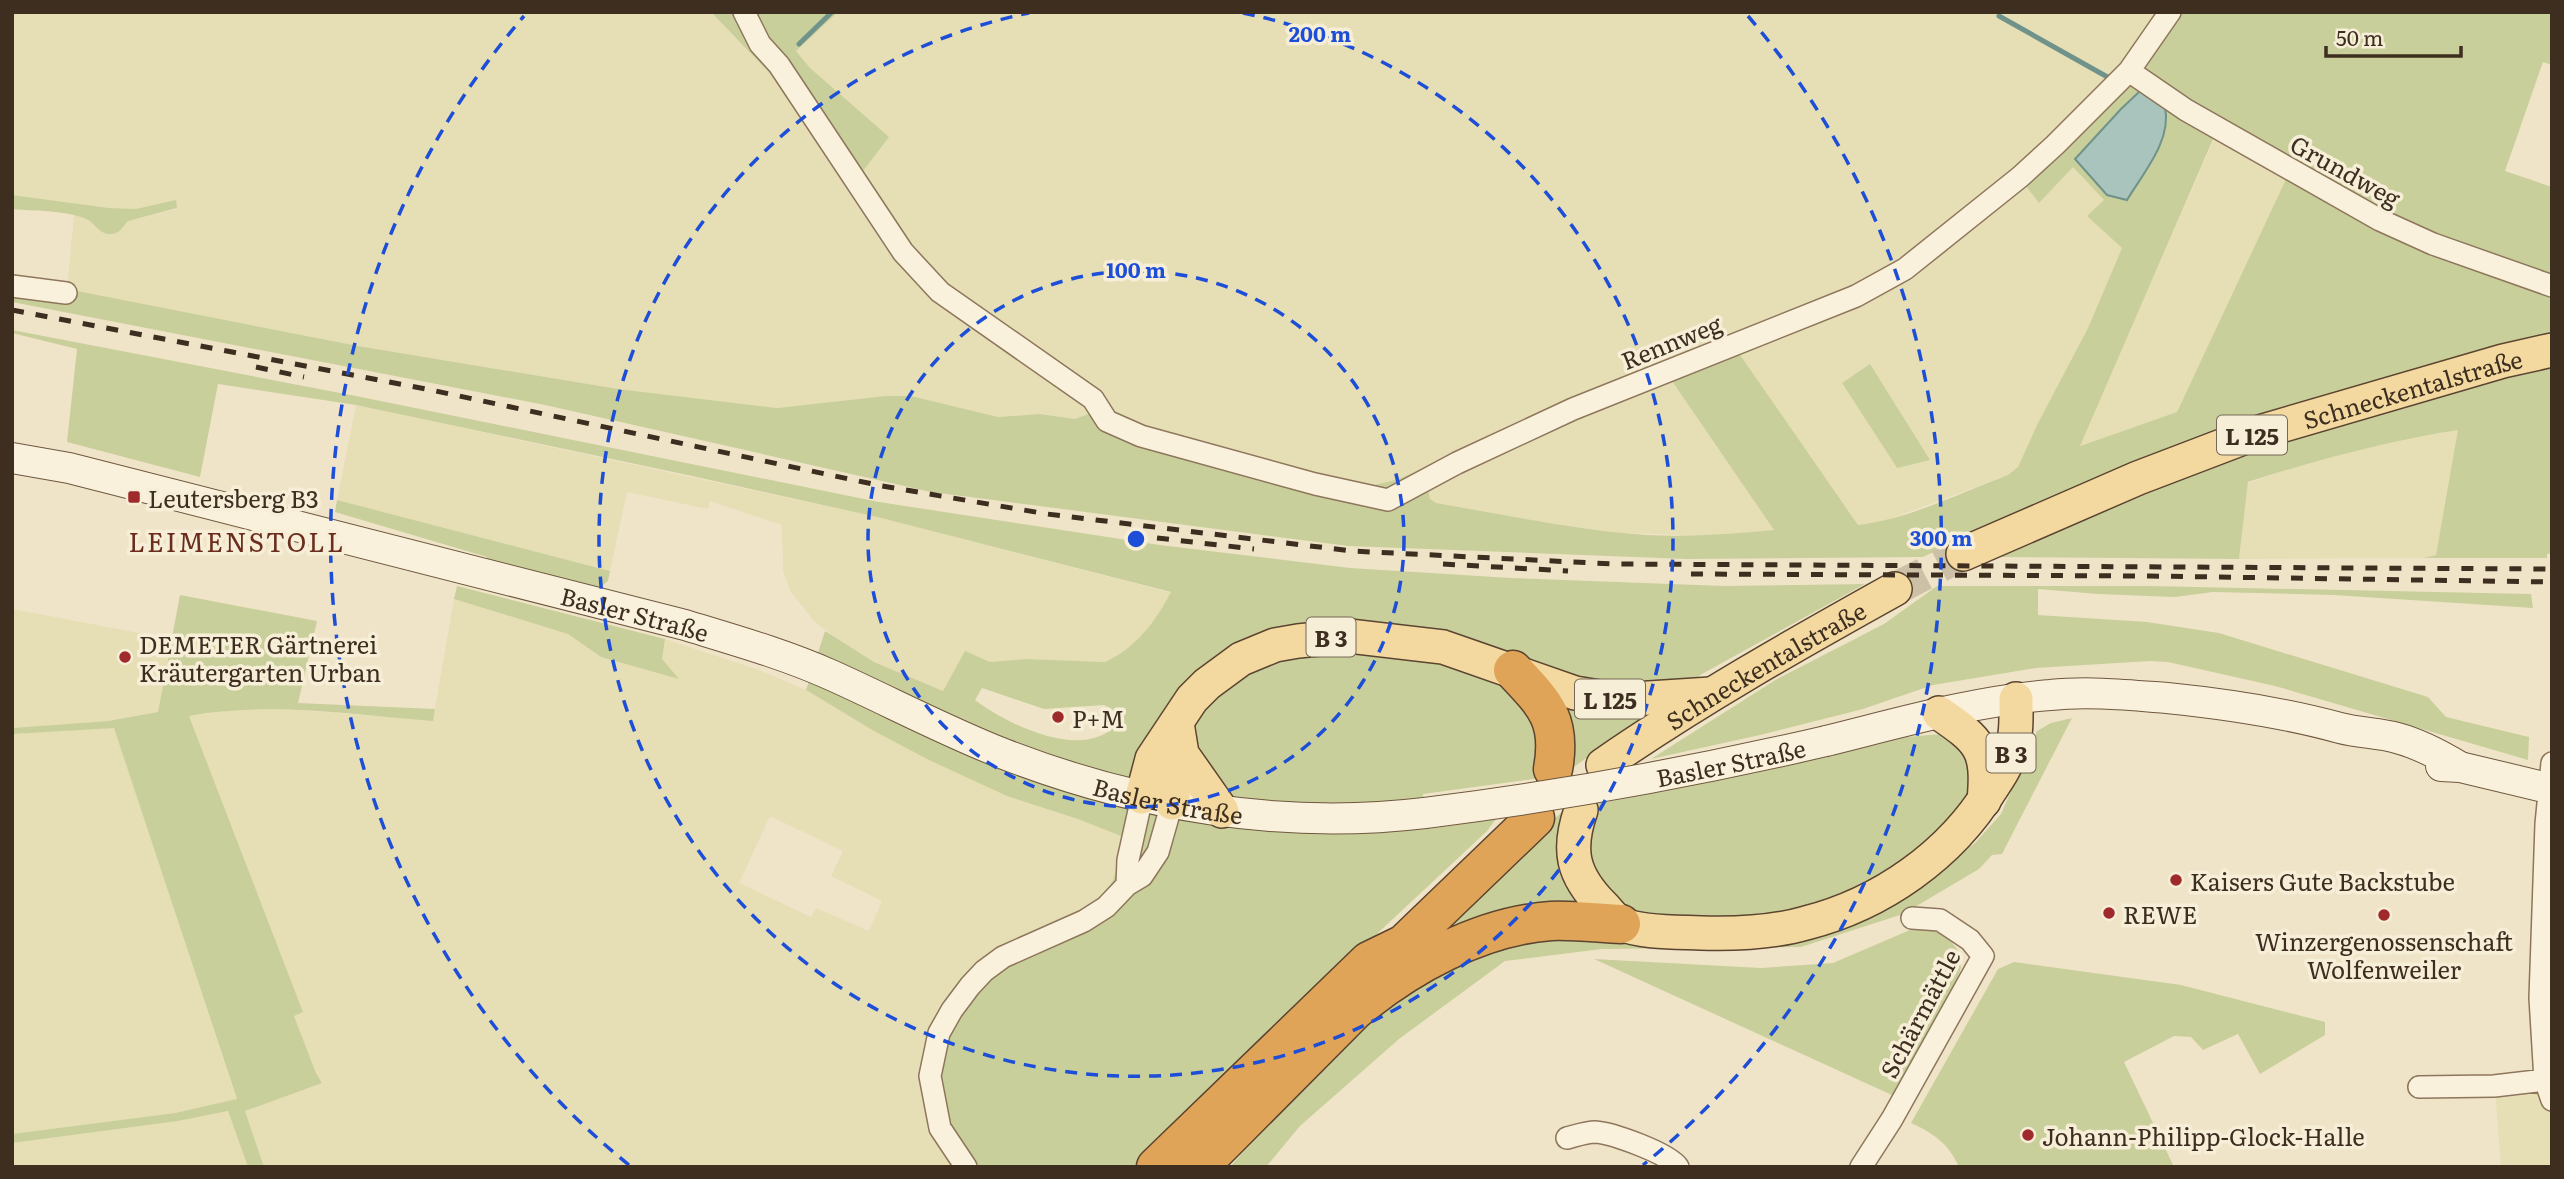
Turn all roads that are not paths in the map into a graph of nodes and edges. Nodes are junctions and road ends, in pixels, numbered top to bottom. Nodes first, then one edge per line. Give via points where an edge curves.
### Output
1 (744, 12) edge
2 (2170, 12) edge
3 (2129, 71) junction
4 (12, 286) edge
5 (2552, 286) edge
6 (66, 293) dead end
7 (2552, 350) edge
8 (12, 458) edge
9 (1964, 554) tunnel mouth
10 (1895, 589) tunnel mouth
11 (1513, 670) junction
12 (1711, 694) junction
13 (2006, 701) junction
14 (1938, 713) junction
15 (1180, 739) junction
16 (1984, 758) junction
17 (1603, 765) dead end
18 (1553, 769) dead end
19 (2551, 780) edge
20 (1157, 800) junction
21 (1984, 801) junction
22 (1581, 810) dead end
23 (1222, 811) junction
24 (1535, 818) dead end
25 (1127, 885) junction
26 (1912, 918) dead end
27 (1621, 924) junction
28 (1404, 944) junction
29 (1354, 1011) junction
30 (2419, 1087) dead end
31 (2548, 1090) edge
32 (1567, 1138) dead end
33 (966, 1167) edge
34 (1156, 1167) edge
35 (1199, 1167) edge
36 (1678, 1167) edge
37 (1861, 1167) edge

1 - 3 street, Rennweg via 760,44 779,65 903,253 940,292 1093,399 1107,421 1141,436 1388,500 1573,409 1856,296 1905,269 2020,177
2 - 3 street, Rennweg
3 - 5 street, Grundweg via 2186,110 2379,220
4 - 6 street
7 - 9 main road, Schneckentalstraße / L 125 via 2256,433 2138,478
8 - 20 main road, Basler Straße via 62,466 685,625 779,654 1004,754
10 - 12 main road, Schneckentalstraße / L 125
11 - 12 main road, L 125 via 1575,692 1618,700
11 - 15 main road, B 3 via 1443,647 1401,641 1349,636 1298,641 1256,652 1225,669 1192,699
11 - 18 highway, B 3 via 1553,720
12 - 17 main road, Schneckentalstraße / L 125
13 - 14 main road, Basler Straße / B 3
13 - 16 main road
13 - 19 main road, Basler Straße / B 3 via 2081,693 2279,712 2361,733 2390,752 2423,764
13 - 21 main road, B 3 via 2015,738
14 - 16 main road via 1975,740
14 - 23 main road, Basler Straße / B 3, bridge via 1650,779 1548,797 1347,818
15 - 20 main road via 1175,780
15 - 23 main road
16 - 21 main road
19 - 31 street via 2540,998
20 - 23 main road, Basler Straße
20 - 25 street via 1128,860
20 - 25 street via 1158,852 1142,876
21 - 27 main road, B 3 via 1940,852 1888,888 1806,924 1737,934 1660,931
22 - 27 main road via 1573,843 1574,863 1583,881
24 - 28 highway, B 3
25 - 33 street via 1084,921 1003,957 984,971 939,1032 930,1076 933,1101 940,1128
26 - 37 street, Schärmättle via 1940,920 1970,940 1983,956
27 - 29 highway, B 3 via 1550,921 1499,931 1414,967
28 - 29 highway, B 3
28 - 34 highway, B 3 via 1369,961
29 - 35 highway, B 3
30 - 31 street
32 - 36 street via 1594,1132 1656,1151

